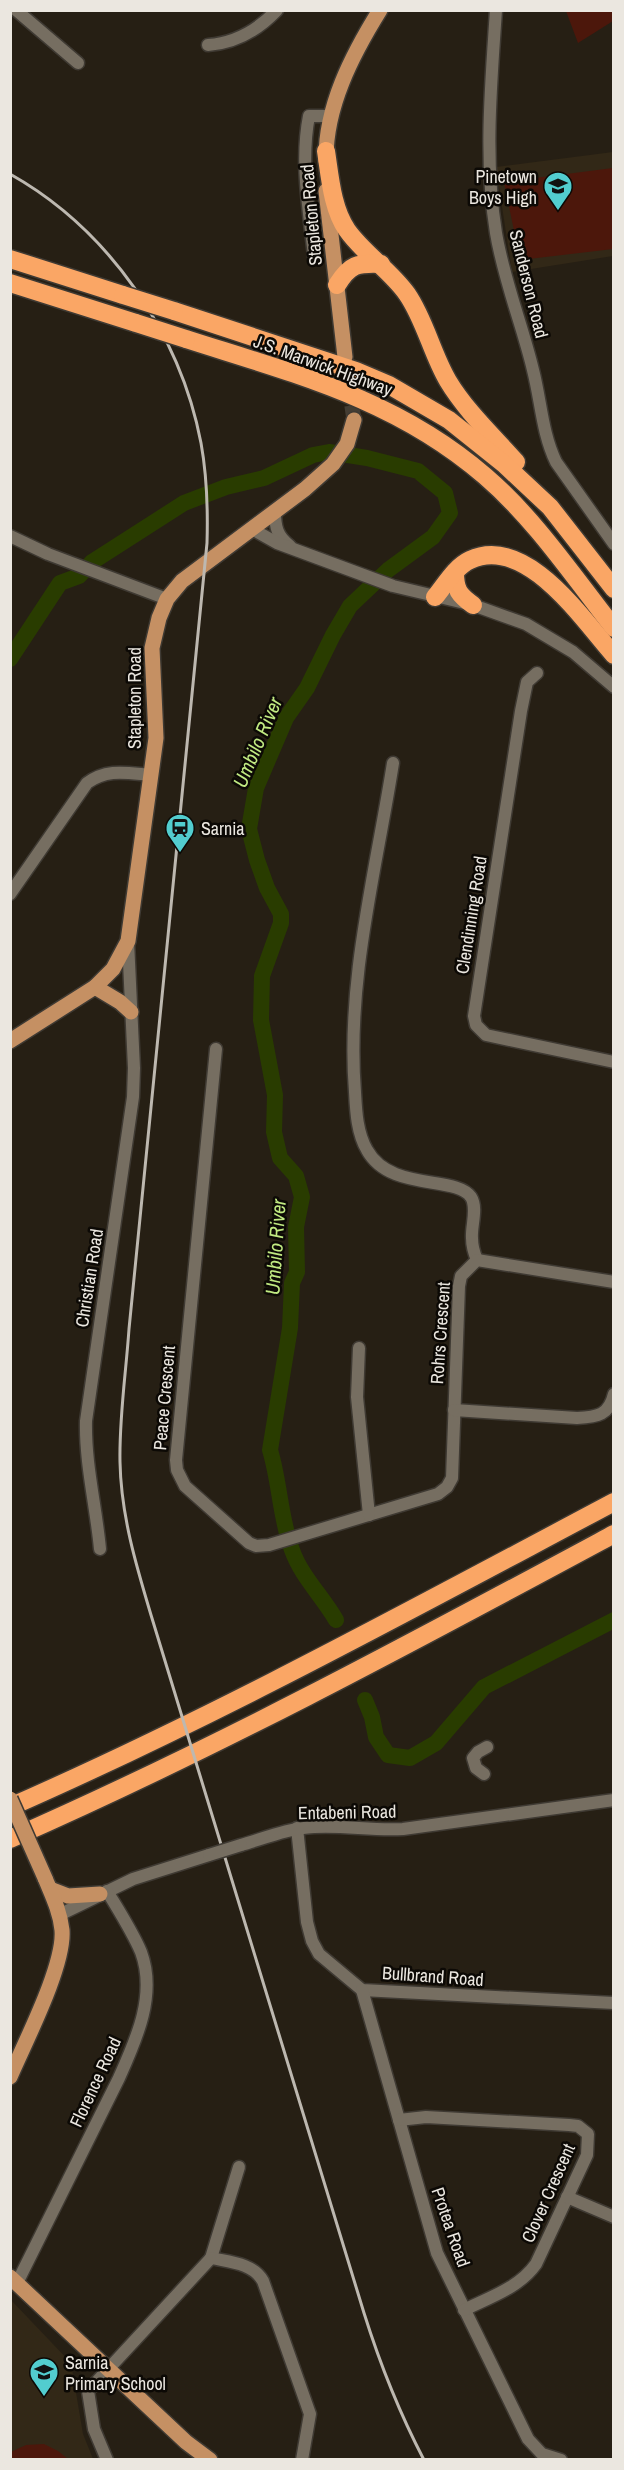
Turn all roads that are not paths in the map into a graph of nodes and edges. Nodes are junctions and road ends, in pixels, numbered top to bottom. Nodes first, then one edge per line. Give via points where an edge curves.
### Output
1 (16, 10) edge
2 (277, 10) edge
3 (380, 10) edge
4 (496, 10) edge
5 (208, 45) dead end
6 (78, 63) dead end
7 (331, 116) junction
8 (326, 151) junction
9 (314, 256) dead end
10 (10, 259) edge
11 (381, 264) junction
12 (10, 283) edge
13 (337, 285) junction
14 (345, 357) tunnel mouth
15 (354, 420) tunnel mouth
16 (550, 507) junction
17 (275, 511) junction
18 (252, 529) junction
19 (10, 536) edge
20 (614, 544) edge
21 (294, 548) junction
22 (455, 572) junction
23 (614, 590) edge
24 (435, 597) junction
25 (167, 599) junction
26 (473, 605) junction
27 (614, 628) edge
28 (614, 656) edge
29 (537, 673) dead end
30 (614, 687) edge
31 (393, 763) dead end
32 (151, 775) junction
33 (10, 894) edge
34 (128, 941) junction
35 (95, 987) junction
36 (131, 1012) junction
37 (10, 1041) edge
38 (216, 1048) dead end
39 (614, 1062) edge
40 (477, 1260) junction
41 (614, 1282) edge
42 (359, 1348) dead end
43 (614, 1394) edge
44 (454, 1410) junction
45 (614, 1502) edge
46 (369, 1515) junction
47 (614, 1534) edge
48 (100, 1549) dead end
49 (487, 1748) dead end
50 (484, 1774) dead end
51 (10, 1799) edge
52 (614, 1800) edge
53 (10, 1807) edge
54 (297, 1828) junction
55 (10, 1839) edge
56 (47, 1883) junction
57 (104, 1892) junction
58 (59, 1915) junction
59 (362, 1990) junction
60 (614, 2003) edge
61 (10, 2077) edge
62 (399, 2120) junction
63 (239, 2167) dead end
64 (567, 2197) junction
65 (614, 2217) edge
66 (211, 2258) junction
67 (14, 2280) edge
68 (464, 2310) junction
69 (109, 2368) junction
70 (542, 2457) edge
71 (106, 2460) edge
72 (210, 2460) edge
73 (302, 2460) edge
74 (561, 2460) edge

1 - 6 street
2 - 5 street via 243,36 226,44
3 - 7 main road, Stapleton Road via 355,54
4 - 20 street, Sanderson Road via 489,160 496,235 533,368 550,450
7 - 8 main road, Stapleton Road
7 - 9 street via 309,116 305,138
8 - 11 highway via 339,215 357,242
8 - 13 main road, Stapleton Road via 326,196
10 - 16 highway, J.S. Marwick Highway, bridge via 325,360 389,385 471,436
11 - 13 highway via 355,266 344,273
11 - 16 highway via 408,295 436,360 461,401
12 - 27 highway, J.S. Marwick Highway, bridge via 359,397 394,414 440,441 486,476 546,541
13 - 14 main road, Stapleton Road
15 - 17 main road, Stapleton Road via 347,444 333,464
16 - 23 highway, J.S. Marwick Highway
17 - 18 main road, Stapleton Road
17 - 21 street via 277,532
18 - 21 street
18 - 25 main road, Stapleton Road via 200,566
19 - 25 street
21 - 24 street via 393,586
22 - 24 highway
22 - 26 highway via 459,595
22 - 28 highway via 469,561 489,556 509,557 522,563 560,594
24 - 26 street
25 - 32 main road, Stapleton Road via 152,648 156,738
26 - 30 street via 548,636
29 - 39 street, Clendinning Road via 527,682 520,711 474,1016 476,1025 486,1035
31 - 40 street via 354,1015 352,1061 357,1117 366,1149 393,1174 466,1192 473,1202 472,1238
32 - 33 street via 107,772 87,783
32 - 34 main road, Stapleton Road
34 - 35 main road, Stapleton Road via 113,969
34 - 36 street, Christian Road
35 - 36 main road
35 - 37 main road, Stapleton Road
36 - 48 street, Christian Road via 131,1120 86,1420 86,1455
38 - 46 street, Peace Crescent via 177,1470 185,1486 256,1546
40 - 41 street
40 - 44 street, Rohrs Crescent via 461,1276 459,1286
42 - 46 street via 357,1397
43 - 44 street, Rohrs Crescent via 611,1405 597,1417
44 - 46 street, Peace Crescent via 452,1478 447,1487 438,1494
45 - 53 highway via 218,1711
47 - 55 highway via 345,1678 95,1802
49 - 50 street via 473,1758 476,1768
51 - 56 main road, bridge
52 - 54 street, Entabeni Road via 404,1829
54 - 57 street, Entabeni Road, bridge via 160,1869
54 - 59 street, Bullbrand Road via 312,1941 319,1954
56 - 57 main road via 68,1896
56 - 58 main road
57 - 58 street, Entabeni Road
57 - 67 street, Florence Road via 133,1937 145,1966 147,1986 141,2021 119,2078
58 - 61 main road via 59,1956
59 - 60 street, Bullbrand Road
59 - 62 street, Protea Road
62 - 64 street, Clover Crescent via 426,2117 578,2126 588,2134 589,2148
62 - 68 street, Protea Road via 437,2253
63 - 66 street
64 - 65 street
64 - 68 street, Clover Crescent via 528,2276
66 - 69 street
66 - 73 street via 243,2266 263,2281 310,2414
67 - 69 main road
68 - 70 street, Protea Road via 528,2439
69 - 71 street via 88,2391 94,2429
69 - 72 main road
70 - 74 street

